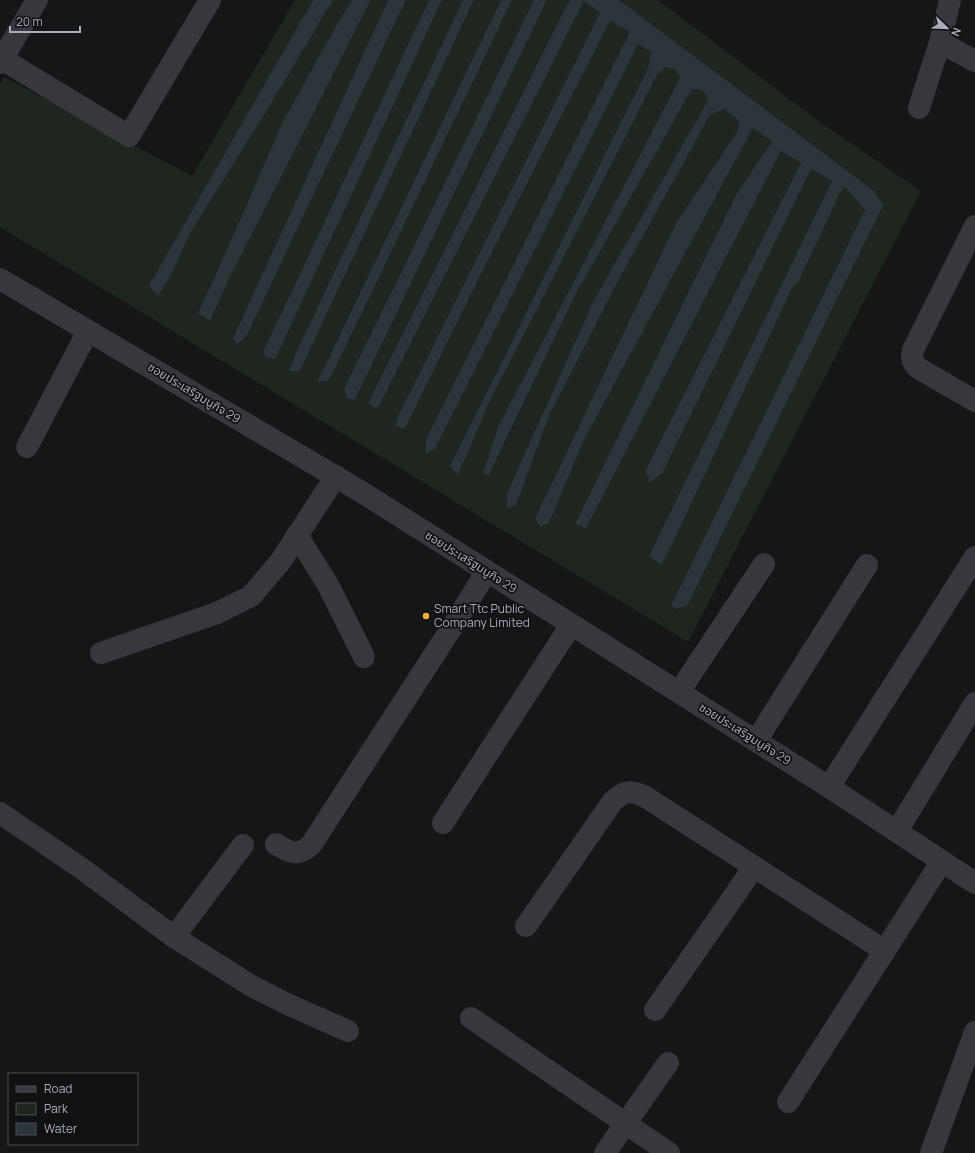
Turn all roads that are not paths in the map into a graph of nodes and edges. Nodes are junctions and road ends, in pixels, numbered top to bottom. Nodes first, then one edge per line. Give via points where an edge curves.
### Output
1 (37, 0) edge
2 (210, 0) edge
3 (950, 0) edge
4 (940, 42) junction
5 (1, 61) edge
6 (975, 61) edge
7 (919, 108) dead end
8 (975, 226) edge
9 (0, 279) edge
10 (88, 331) junction
11 (975, 401) edge
12 (27, 447) dead end
13 (336, 476) junction
14 (297, 535) junction
15 (975, 557) edge
16 (764, 564) dead end
17 (867, 565) dead end
18 (487, 571) junction
19 (571, 625) junction
20 (101, 653) dead end
21 (364, 657) dead end
22 (678, 692) junction
23 (975, 704) edge
24 (756, 741) junction
25 (830, 787) junction
26 (0, 813) edge
27 (443, 823) dead end
28 (897, 832) junction
29 (276, 844) dead end
30 (243, 845) dead end
31 (942, 861) junction
32 (754, 867) junction
33 (975, 882) edge
34 (526, 926) dead end
35 (174, 938) junction
36 (885, 951) junction
37 (655, 1010) dead end
38 (471, 1018) dead end
39 (348, 1031) dead end
40 (975, 1032) edge
41 (668, 1063) dead end
42 (969, 1066) edge
43 (788, 1102) dead end
44 (625, 1123) junction
45 (605, 1153) edge
46 (669, 1153) edge
47 (931, 1153) edge

1 - 5 street
2 - 5 street via 129,136
3 - 4 street
4 - 6 street
4 - 7 street
8 - 11 street via 911,357 918,368
9 - 10 street, ซอยประเสริฐมนูกิจ 29
10 - 12 street
10 - 13 street, ซอยประเสริฐมนูกิจ 29
13 - 14 street
13 - 18 street, ซอยประเสริฐมนูกิจ 29
14 - 20 street via 280,562 251,596 217,613
14 - 21 street via 328,585
15 - 25 street
16 - 22 street
17 - 24 street
18 - 19 street, ซอยประเสริฐมนูกิจ 29
18 - 29 street via 311,844 295,853
19 - 22 street, ซอยประเสริฐมนูกิจ 29
19 - 27 street
22 - 24 street, ซอยประเสริฐมนูกิจ 29
23 - 28 street
24 - 25 street, ซอยประเสริฐมนูกิจ 29
25 - 28 street, ซอยประเสริฐมนูกิจ 29
26 - 35 street via 81,868
28 - 31 street, ซอยประเสริฐมนูกิจ 29
30 - 35 street
31 - 33 street, ซอยประเสริฐมนูกิจ 29
31 - 36 street
32 - 34 street via 644,796 635,792 624,792 613,801
32 - 36 street
32 - 37 street
35 - 39 street via 250,985
36 - 43 street
38 - 44 street
40 - 42 street
41 - 44 street
42 - 47 street
44 - 45 street
44 - 46 street

